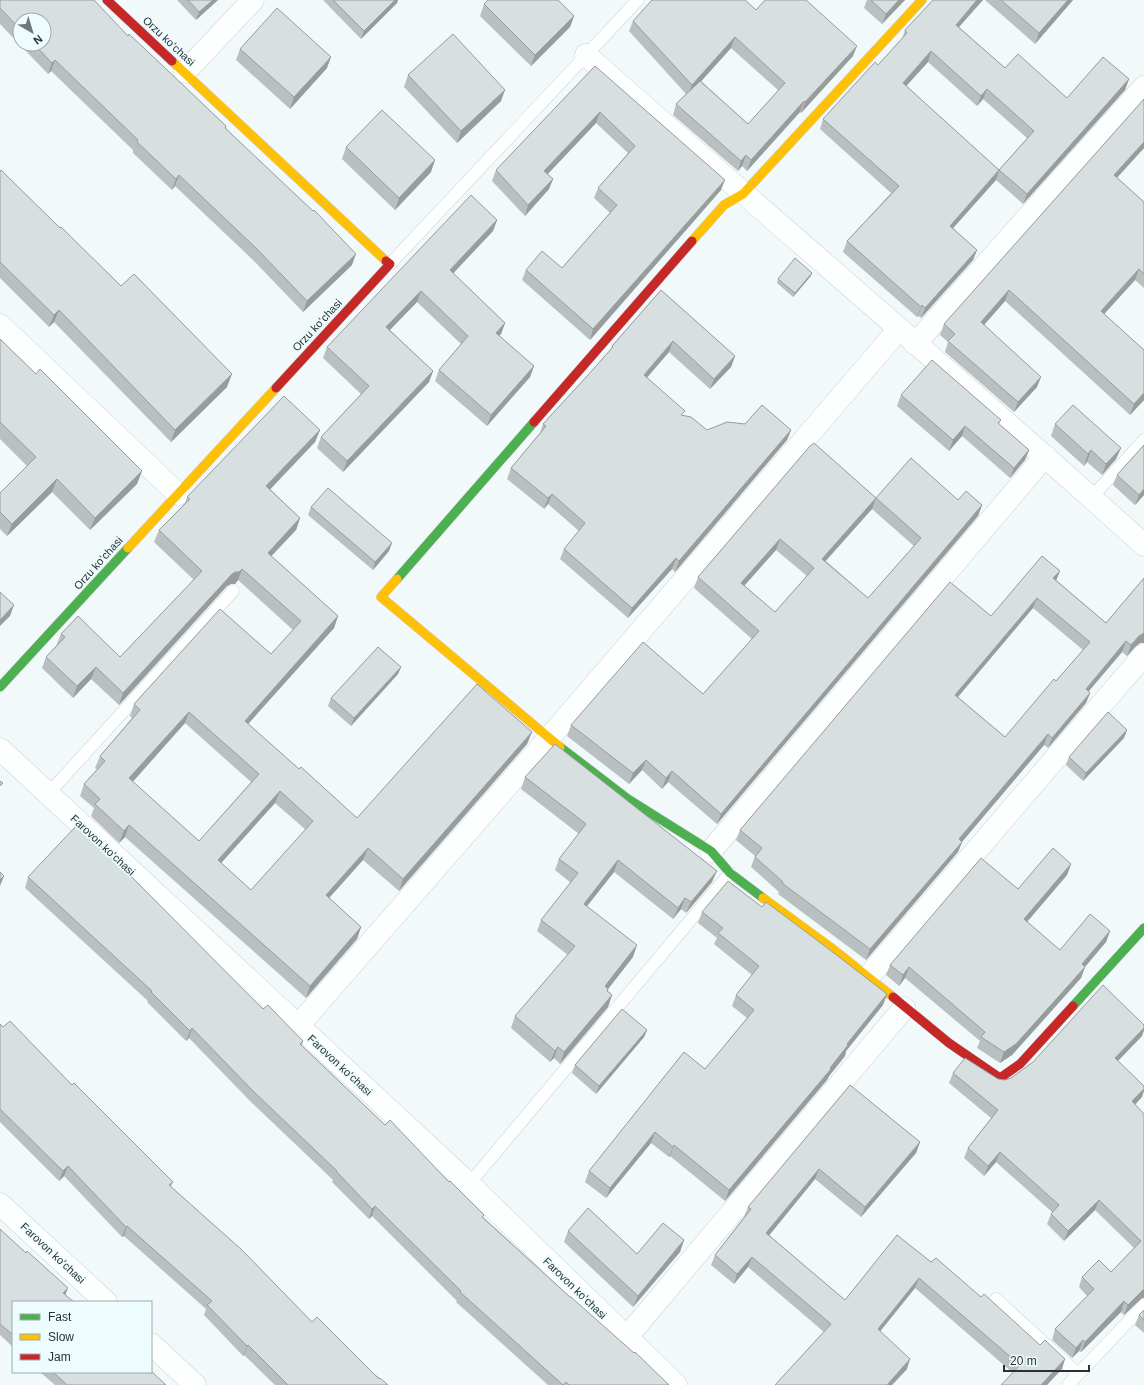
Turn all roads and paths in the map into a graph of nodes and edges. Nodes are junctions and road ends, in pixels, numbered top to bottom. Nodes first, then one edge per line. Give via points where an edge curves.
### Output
1 (107, 0) edge
2 (252, 0) edge
3 (638, 0) edge
4 (922, 0) edge
5 (586, 55) junction
6 (185, 72) junction
7 (1144, 87) edge
8 (743, 194) junction
9 (390, 264) junction
10 (0, 325) edge
11 (899, 329) junction
12 (915, 344) junction
13 (1144, 440) edge
14 (1045, 456) junction
15 (178, 494) junction
16 (1091, 498) junction
17 (1144, 545) edge
18 (233, 591) edge
19 (1144, 656) edge
20 (0, 687) edge
21 (549, 738) junction
22 (0, 749) edge
23 (48, 794) junction
24 (711, 852) junction
25 (730, 873) junction
26 (1144, 928) edge
27 (868, 977) junction
28 (904, 1008) junction
29 (298, 1026) junction
30 (468, 1184) junction
31 (0, 1204) edge
32 (996, 1299) dead end
33 (105, 1301) edge
34 (1144, 1305) edge
35 (626, 1338) junction
36 (152, 1345) edge
37 (1078, 1374) junction
38 (195, 1385) edge
39 (676, 1385) edge
40 (1068, 1385) edge

1 - 6 street, Orzu koʻchasi
2 - 6 street
3 - 5 lane
4 - 8 street
5 - 8 street
5 - 9 lane
6 - 9 street, Orzu koʻchasi
7 - 12 street
8 - 11 street
8 - 21 street via 724,205 381,596
9 - 15 street, Orzu koʻchasi
10 - 15 street
11 - 12 street
11 - 21 street
12 - 14 street
13 - 16 lane
14 - 16 street
14 - 24 street
15 - 20 street, Orzu koʻchasi
16 - 17 street
18 - 23 lane
19 - 27 street
21 - 24 street via 628,799
21 - 29 street
22 - 23 street, Farovon koʻchasi
23 - 29 street, Farovon koʻchasi
24 - 25 street
25 - 27 street
25 - 30 lane
26 - 28 street via 1020,1064 1000,1078
27 - 28 street
28 - 35 street
29 - 30 street, Farovon koʻchasi
30 - 35 street, Farovon koʻchasi
31 - 33 street, Farovon koʻchasi
32 - 37 lane
34 - 37 lane
35 - 39 street, Farovon koʻchasi
36 - 38 street
37 - 40 lane

